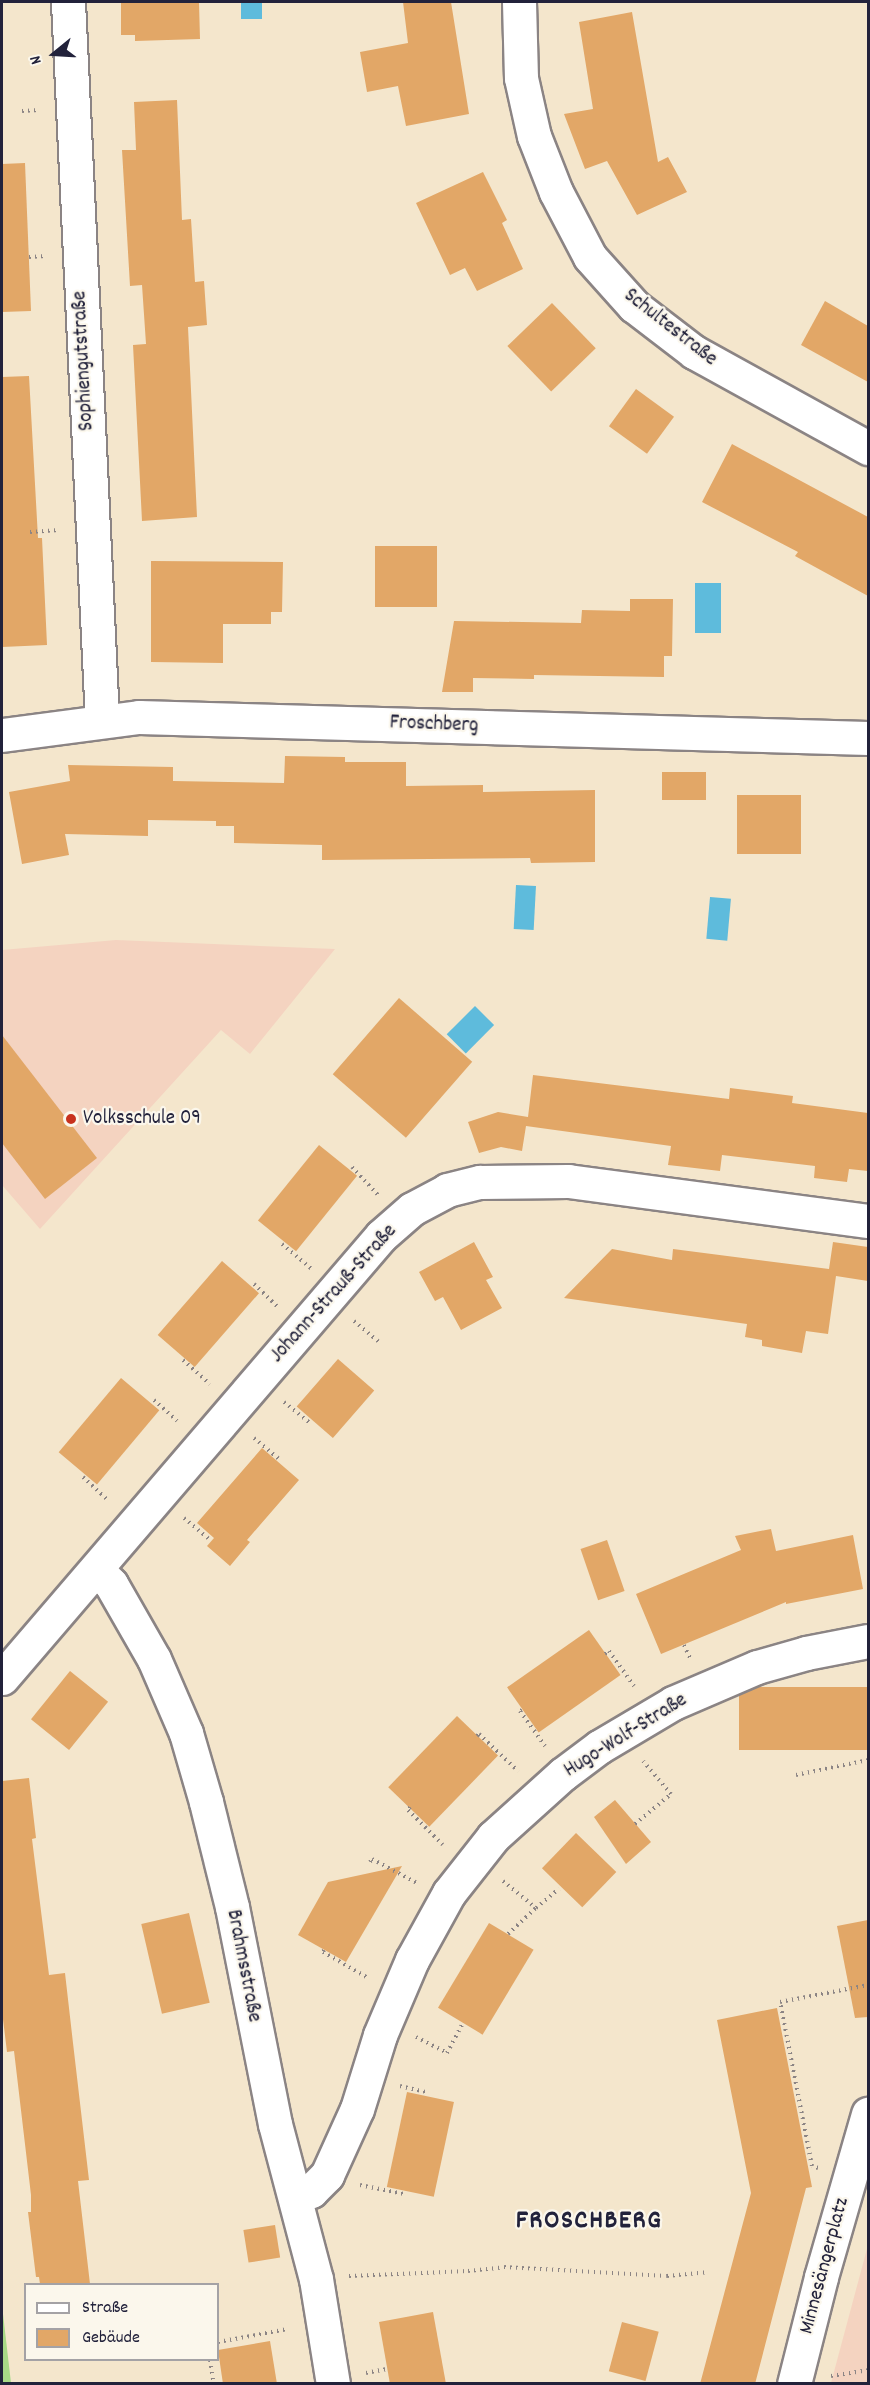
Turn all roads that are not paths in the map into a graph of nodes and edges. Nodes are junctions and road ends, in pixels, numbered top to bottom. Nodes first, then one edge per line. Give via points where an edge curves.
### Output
1 (68, 2) edge
2 (519, 2) edge
3 (868, 448) edge
4 (102, 721) junction
5 (2, 735) edge
6 (868, 738) edge
7 (868, 1221) edge
8 (97, 1570) junction
9 (868, 1641) edge
10 (2, 1678) edge
11 (868, 2114) edge
12 (295, 2196) junction
13 (333, 2384) edge
14 (794, 2384) edge

1 - 4 street, Sophiengutstraße
2 - 3 street, Schultestraße via 521,78 534,136 556,192 590,257 634,306 694,352
4 - 5 street, Froschberg
4 - 6 street, Froschberg via 139,717
7 - 8 street, Johann-Strauß-Straße via 568,1181 480,1182 447,1190 412,1209 381,1236
8 - 10 street, Johann-Strauß-Straße
8 - 12 street, Brahmsstraße via 111,1584 154,1659 186,1733 232,1907 275,2124
9 - 12 street, Hugo-Wolf-Straße via 758,1667 673,1703 599,1747 493,1837 449,1893 412,1960 380,2035 357,2109 327,2175 311,2191
11 - 14 street, Minnesängerplatz
12 - 13 street, Brahmsstraße via 316,2279

